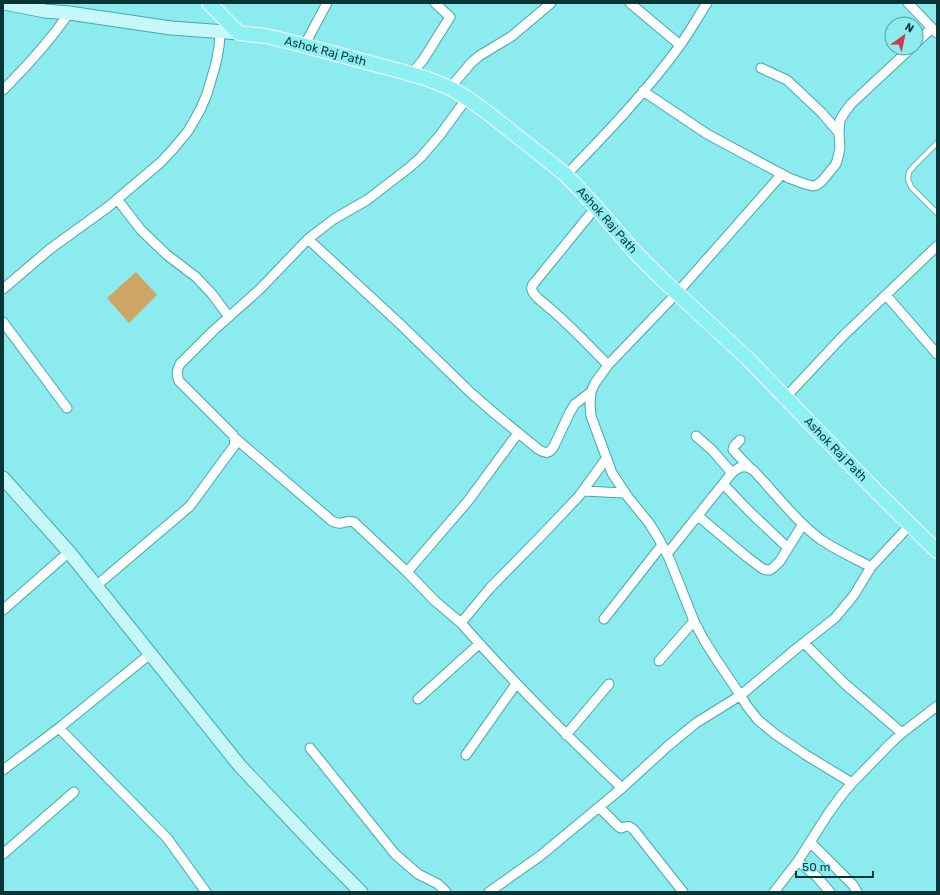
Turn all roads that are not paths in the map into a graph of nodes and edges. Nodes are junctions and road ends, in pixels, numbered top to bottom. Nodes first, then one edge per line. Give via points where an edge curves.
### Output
1 (4, 3) edge
2 (209, 3) edge
3 (327, 3) edge
4 (435, 3) edge
5 (551, 3) edge
6 (630, 3) edge
7 (707, 3) edge
8 (908, 3) edge
9 (69, 13) junction
10 (935, 30) edge
11 (220, 32) junction
12 (239, 33) junction
13 (924, 38) edge
14 (680, 45) junction
15 (304, 46) junction
16 (902, 56) edge
17 (761, 68) dead end
18 (411, 74) junction
19 (450, 88) junction
20 (3, 90) edge
21 (643, 91) junction
22 (467, 98) junction
23 (839, 133) junction
24 (937, 143) edge
25 (782, 174) junction
26 (566, 175) junction
27 (117, 199) junction
28 (596, 207) junction
29 (937, 213) edge
30 (308, 239) junction
31 (937, 246) edge
32 (4, 286) edge
33 (677, 293) junction
34 (886, 295) junction
35 (229, 317) junction
36 (3, 322) edge
37 (937, 354) edge
38 (608, 365) junction
39 (591, 392) junction
40 (785, 398) junction
41 (67, 408) dead end
42 (518, 433) junction
43 (696, 436) dead end
44 (234, 438) junction
45 (740, 440) dead end
46 (606, 459) junction
47 (750, 468) junction
48 (732, 473) junction
49 (3, 478) edge
50 (723, 484) junction
51 (583, 491) junction
52 (625, 493) junction
53 (698, 516) junction
54 (803, 524) junction
55 (910, 525) junction
56 (662, 545) junction
57 (788, 548) junction
58 (937, 551) edge
59 (69, 552) junction
60 (667, 554) junction
61 (871, 567) junction
62 (407, 572) junction
63 (96, 586) junction
64 (3, 610) edge
65 (604, 619) dead end
66 (694, 621) junction
67 (461, 623) junction
68 (804, 643) junction
69 (479, 644) junction
70 (150, 654) junction
71 (659, 661) dead end
72 (516, 684) junction
73 (609, 684) dead end
74 (740, 696) junction
75 (418, 699) dead end
76 (937, 706) edge
77 (59, 728) junction
78 (902, 733) junction
79 (566, 735) junction
80 (310, 748) dead end
81 (466, 755) dead end
82 (3, 770) edge
83 (852, 783) junction
84 (622, 788) junction
85 (74, 792) dead end
86 (599, 807) junction
87 (810, 842) junction
88 (3, 854) edge
89 (798, 861) junction
90 (206, 892) edge
91 (361, 892) edge
92 (446, 892) edge
93 (489, 892) edge
94 (683, 892) edge
95 (774, 892) edge
96 (830, 892) edge
97 (857, 892) edge

1 - 9 main road
2 - 12 main road
3 - 15 street
4 - 18 street via 450,18
5 - 19 street via 512,36 479,56
6 - 14 street
7 - 14 street
8 - 10 street
9 - 11 main road via 171,28
9 - 20 street via 43,47
10 - 13 street
11 - 12 main road
11 - 27 street via 211,81 201,108 188,131 161,162
12 - 15 main road, Ashok Raj Path via 266,36
14 - 21 street
15 - 18 main road, Ashok Raj Path
16 - 23 street via 851,104 840,120
17 - 23 street via 787,80
18 - 19 main road, Ashok Raj Path
19 - 22 main road, Ashok Raj Path
21 - 25 street via 707,134
21 - 26 street
22 - 26 main road, Ashok Raj Path
22 - 30 street via 435,141 410,167 367,200 334,219
23 - 25 street via 840,148 836,164 818,184 805,184
24 - 29 lane via 909,172 908,179 911,187
25 - 33 street
26 - 28 main road, Ashok Raj Path
27 - 32 street
27 - 35 street via 141,230 200,281
28 - 33 main road, Ashok Raj Path via 635,252
28 - 38 street via 534,282 532,290
30 - 35 street
30 - 42 street via 471,393
31 - 34 street
33 - 38 street
33 - 40 main road, Ashok Raj Path via 749,360
34 - 37 street
34 - 40 street via 842,337
35 - 44 street via 180,364 176,375 183,386 229,430
36 - 41 street
38 - 39 street
39 - 42 street via 572,408 551,450 543,452
39 - 46 street via 591,416
40 - 55 main road, Ashok Raj Path
42 - 62 street via 468,501
43 - 48 street
44 - 62 street via 332,520 340,524 354,522
44 - 63 street via 234,446 190,506
45 - 47 street via 733,450
46 - 51 street
46 - 52 street
47 - 48 street via 742,466
47 - 54 street
48 - 50 street
49 - 59 main road
50 - 53 street
50 - 57 street
51 - 52 street
51 - 67 street via 490,588
52 - 56 street via 649,523
53 - 57 street via 763,569 774,568
53 - 60 street
54 - 57 street
54 - 61 street via 832,547
55 - 58 main road, Ashok Raj Path
55 - 61 street
56 - 60 street
56 - 65 street
59 - 63 main road
59 - 64 street
60 - 66 street
61 - 68 street via 844,608
62 - 67 street
63 - 70 main road
66 - 71 street
66 - 74 street
67 - 69 street
68 - 74 street
68 - 78 street
69 - 72 street
69 - 75 street
70 - 77 street
70 - 91 main road via 240,766
72 - 79 street
72 - 81 street
73 - 79 street
74 - 83 street via 764,726
74 - 84 street via 696,723
76 - 78 street
77 - 82 street
77 - 90 street via 167,838
78 - 83 street
79 - 84 street
80 - 92 street via 395,854 418,874 438,884
83 - 87 street via 831,809
84 - 86 street
85 - 88 street
86 - 93 street via 540,856
86 - 94 street via 619,827 627,826 634,830
87 - 89 street
87 - 97 street
89 - 95 street
89 - 96 street

